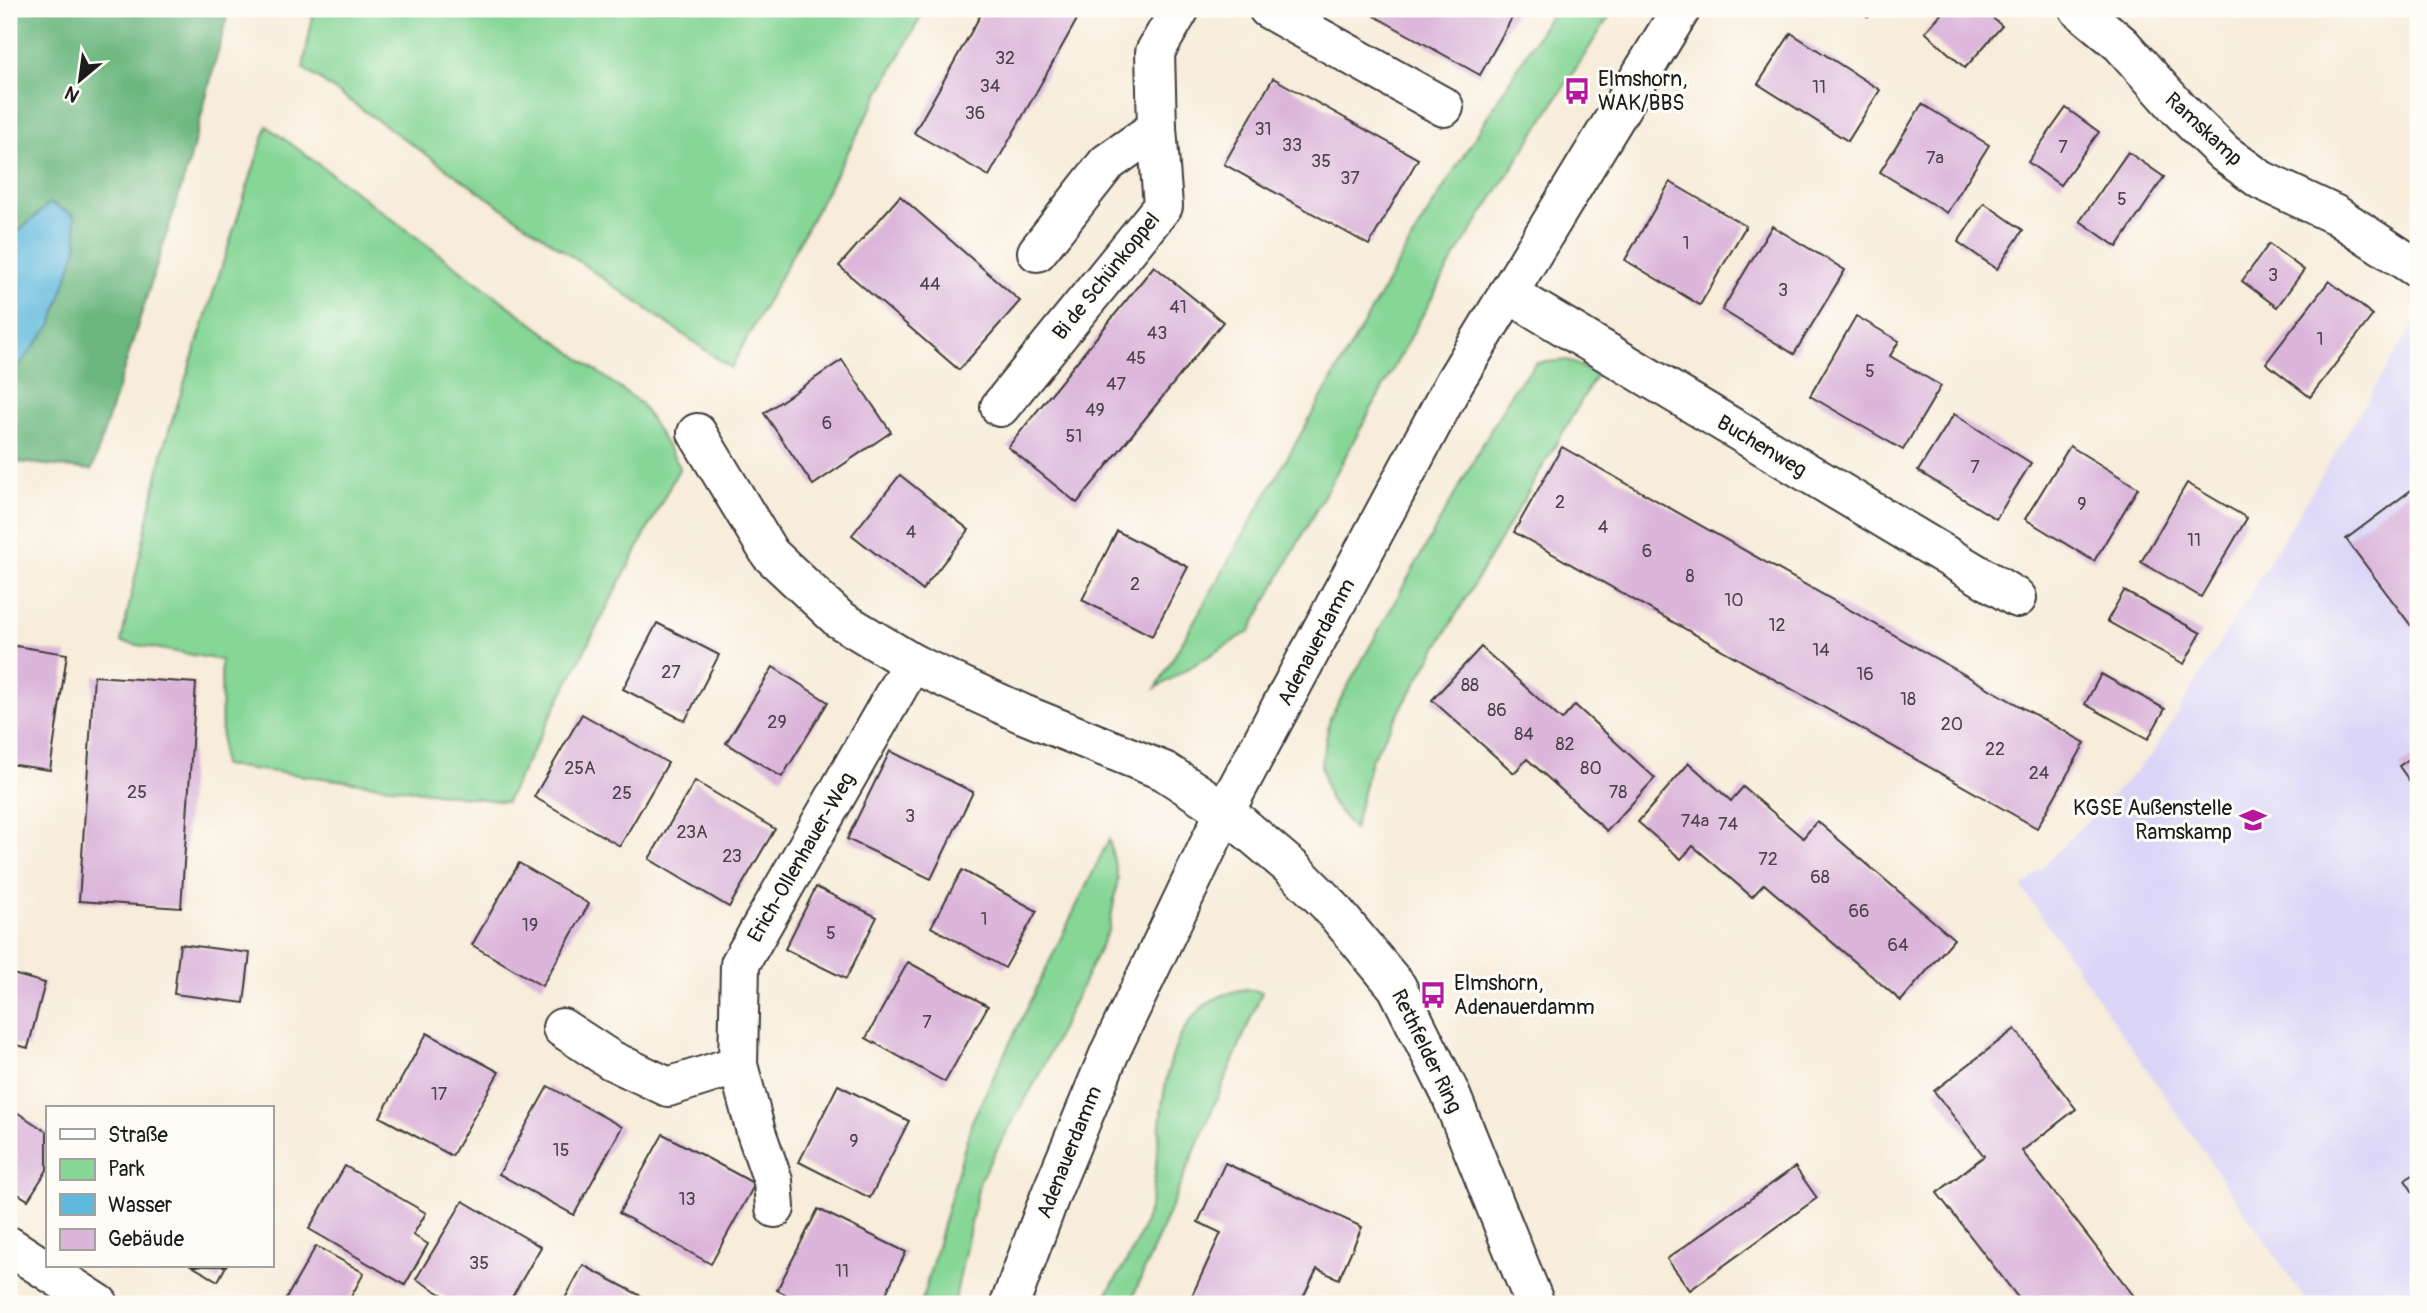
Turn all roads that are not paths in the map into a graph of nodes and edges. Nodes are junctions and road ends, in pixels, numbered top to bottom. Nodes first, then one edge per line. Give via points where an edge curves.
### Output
1 (1180, 9) edge
2 (1268, 9) edge
3 (1681, 9) edge
4 (2079, 9) edge
5 (1444, 107) dead end
6 (1157, 128) junction
7 (1037, 252) dead end
8 (2418, 269) edge
9 (1508, 293) junction
10 (1000, 407) dead end
11 (696, 433) dead end
12 (2017, 598) dead end
13 (912, 663) junction
14 (1225, 811) junction
15 (562, 1028) dead end
16 (738, 1065) junction
17 (775, 1208) dead end
18 (9, 1246) edge
19 (99, 1304) edge
20 (1010, 1304) edge
21 (1535, 1304) edge

1 - 6 street, Bi de Schünkoppel via 1155,52
2 - 5 street
3 - 9 street, Adenauerdamm
4 - 8 street, Ramskamp via 2121,44 2224,153 2261,180 2336,215
6 - 7 street via 1107,163
6 - 10 street, Bi de Schünkoppel via 1163,206
9 - 12 street, Buchenweg
9 - 14 street, Adenauerdamm via 1455,380
11 - 13 street via 770,554 839,619
13 - 14 street via 1164,771
13 - 16 street, Erich-Ollenhauer-Weg via 740,964
14 - 20 street, Adenauerdamm via 1110,1052
14 - 21 street, Rethfelder Ring via 1329,905 1397,987 1450,1093
15 - 16 street via 611,1060 668,1087
16 - 17 street, Erich-Ollenhauer-Weg via 773,1181
18 - 19 street

